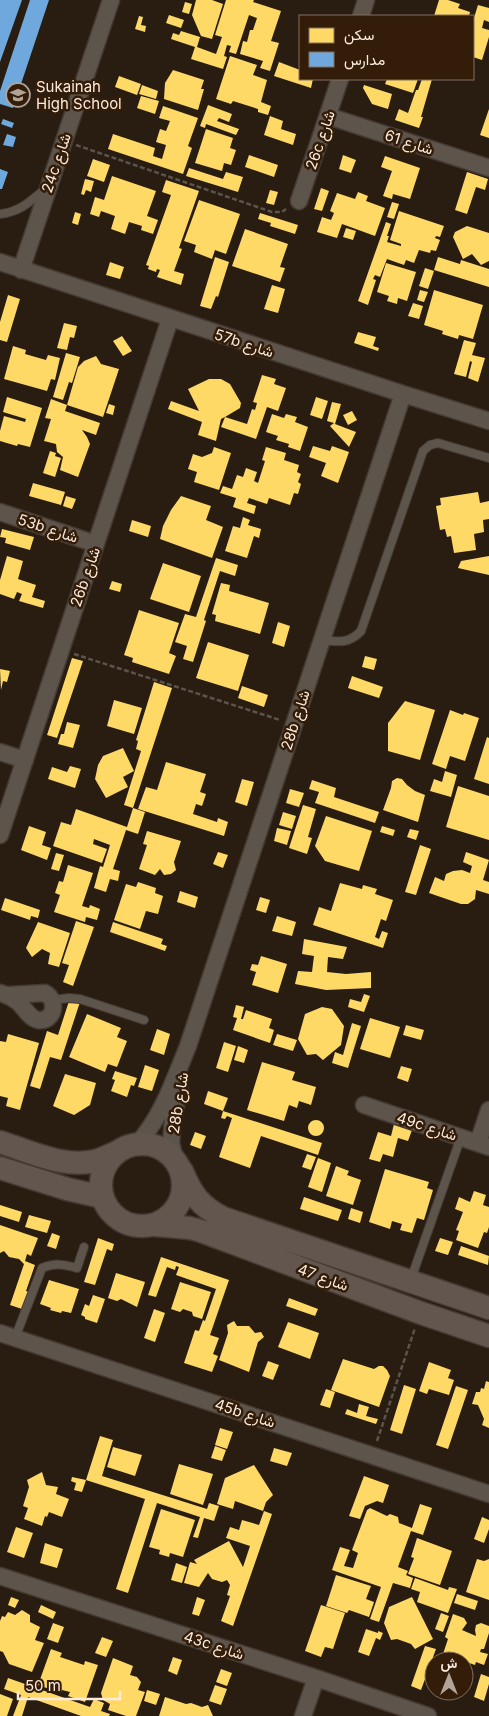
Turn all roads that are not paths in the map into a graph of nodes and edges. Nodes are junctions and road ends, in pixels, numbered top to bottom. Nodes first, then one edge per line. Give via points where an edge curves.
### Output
1 (111, 0) edge
2 (366, 0) edge
3 (361, 15) edge
4 (340, 80) edge
5 (328, 116) junction
6 (489, 168) edge
7 (48, 188) junction
8 (300, 198) road end
9 (0, 214) edge
10 (0, 262) edge
11 (21, 270) junction
12 (170, 319) junction
13 (403, 394) junction
14 (489, 421) edge
15 (489, 458) edge
16 (0, 512) edge
17 (96, 544) junction
18 (321, 640) junction
19 (0, 752) edge
20 (25, 760) junction
21 (0, 834) edge
22 (4, 994) edge
23 (53, 1000) junction
24 (144, 1020) dead end
25 (188, 1046) junction
26 (364, 1105) dead end
27 (489, 1110) edge
28 (461, 1137) junction
29 (0, 1142) edge
30 (483, 1145) edge
31 (127, 1148) junction
32 (178, 1165) junction
33 (0, 1168) edge
34 (102, 1198) junction
35 (155, 1225) junction
36 (84, 1247) dead end
37 (410, 1281) junction
38 (489, 1308) edge
39 (7, 1335) edge
40 (489, 1336) edge
41 (489, 1494) edge
42 (0, 1576) edge
43 (316, 1678) junction
44 (303, 1716) edge
45 (428, 1716) edge

1 - 7 street, 24c شارع
2 - 3 street
4 - 5 street, 26c شارع
5 - 6 street, شارع 61
5 - 8 street, 26c شارع
7 - 9 lane via 23,208
7 - 11 street, 24c شارع
10 - 11 street, 57b شارع
11 - 12 street, 57b شارع
12 - 13 street, 57b شارع
12 - 17 street, 26b شارع
13 - 14 street, 57b شارع
13 - 18 street, 28b شارع
15 - 18 lane via 438,443 423,450 361,631 349,641
16 - 17 street, 53b شارع
17 - 20 street, 26b شارع
18 - 25 street, 28b شارع
19 - 20 street
20 - 21 street, 26b شارع
22 - 23 street via 40,992 50,995
22 - 23 street via 38,1020 50,1016
23 - 24 lane via 80,999
25 - 31 street, 28b شارع via 153,1123
25 - 32 street, 28b شارع via 171,1142
26 - 28 street, 49c شارع
27 - 30 street
28 - 30 street, 49c شارع
28 - 37 lane
29 - 31 street via 66,1162 82,1163
31 - 32 street via 151,1145 164,1150
31 - 34 street via 107,1163 102,1176
32 - 35 street via 184,1184 182,1197 167,1219
32 - 37 street, شارع 47 via 196,1200 223,1218
33 - 34 street
34 - 35 street via 120,1221 143,1227
35 - 40 street, شارع 47 via 201,1231
36 - 39 lane via 76,1268 52,1264 42,1268
37 - 38 street, شارع 47
39 - 41 street, 45b شارع
42 - 43 street, 43c شارع
43 - 44 street
43 - 45 street, 43c شارع

